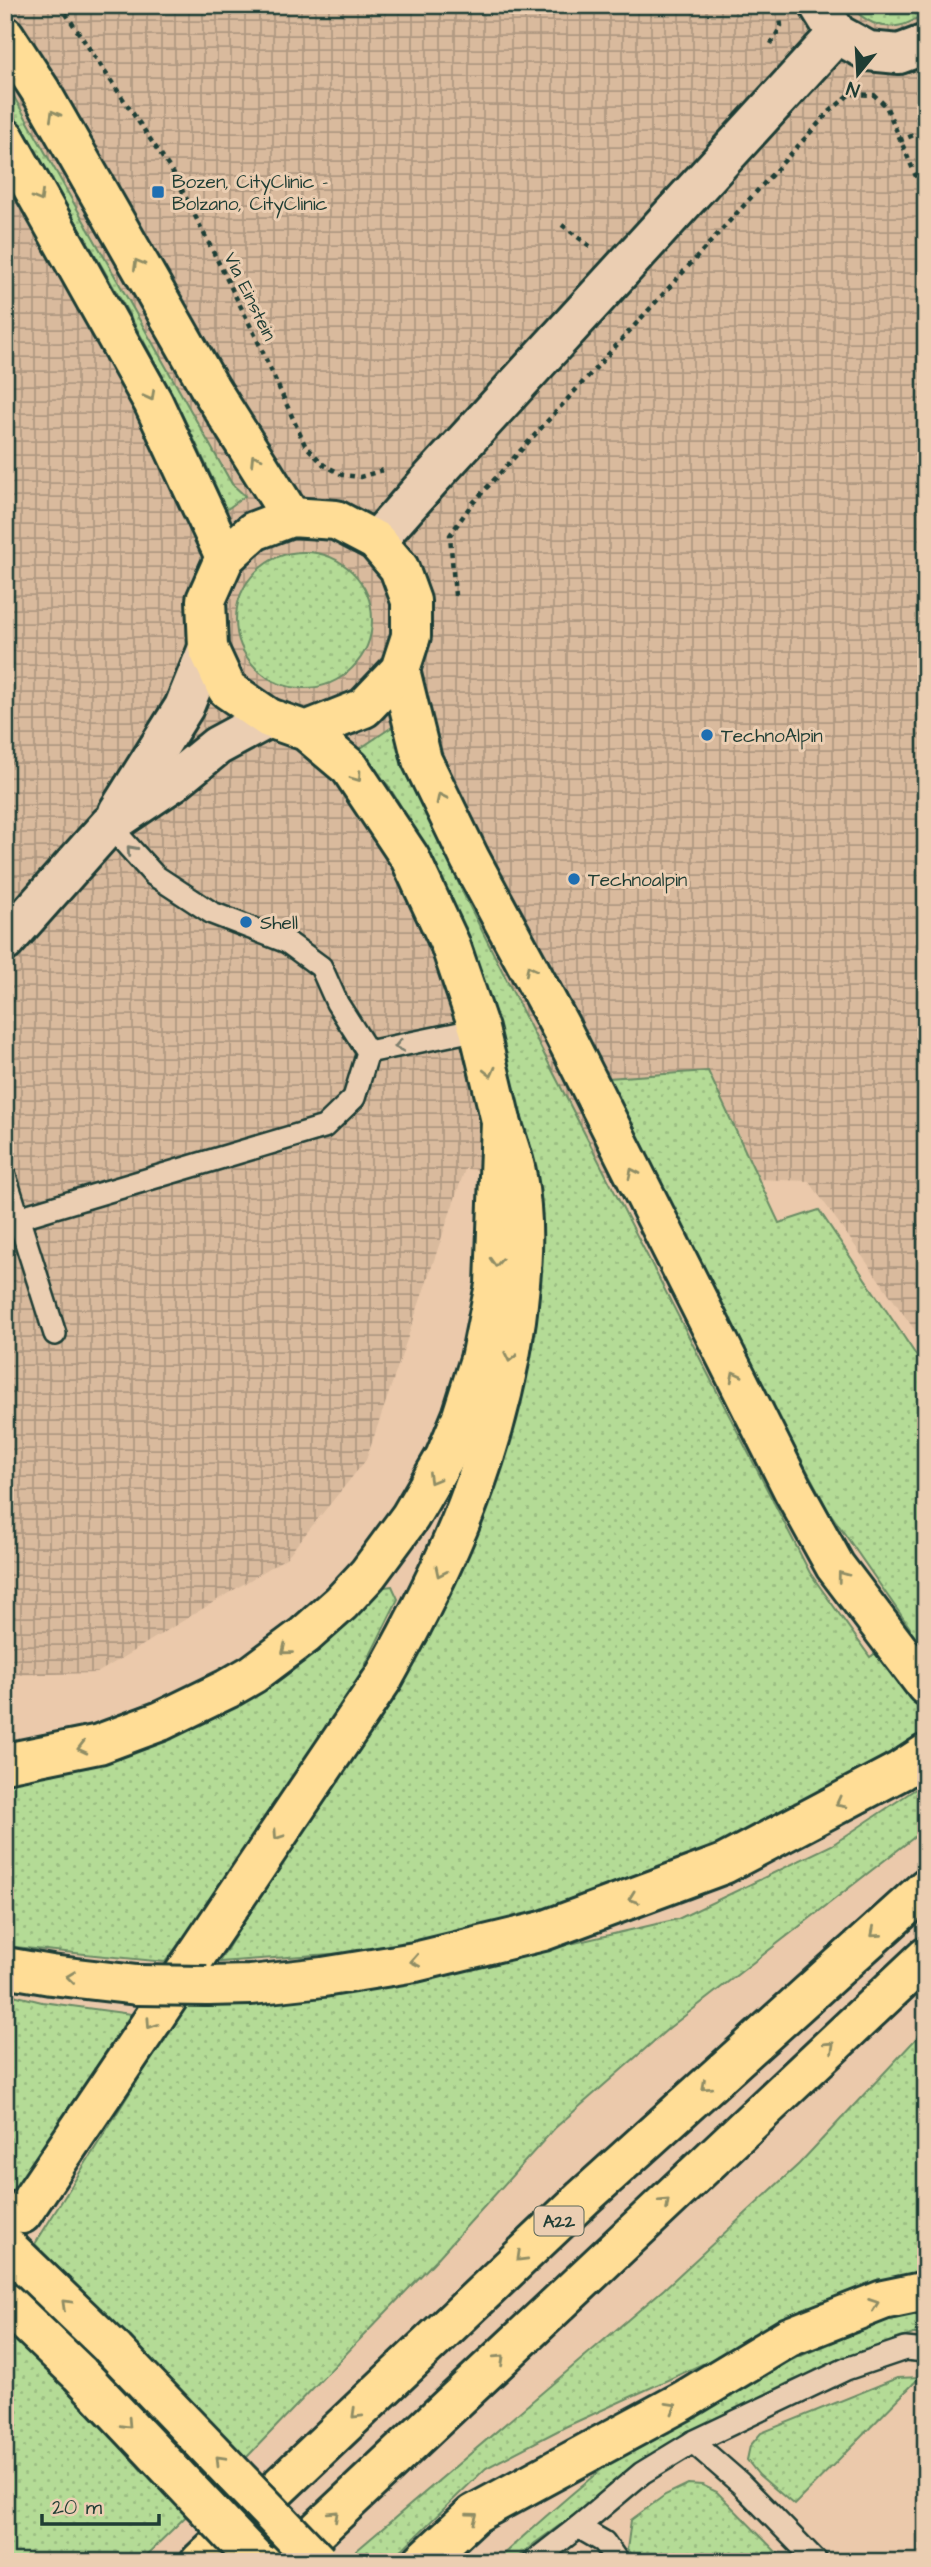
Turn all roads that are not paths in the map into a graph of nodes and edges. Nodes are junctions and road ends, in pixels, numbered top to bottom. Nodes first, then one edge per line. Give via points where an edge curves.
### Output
1 (828, 20) edge
2 (5, 36) edge
3 (926, 44) edge
4 (5, 138) edge
5 (291, 517) junction
6 (376, 541) junction
7 (225, 557) junction
8 (208, 648) junction
9 (400, 670) junction
10 (269, 718) junction
11 (306, 732) junction
12 (109, 825) junction
13 (5, 942) edge
14 (479, 1029) junction
15 (368, 1052) junction
16 (501, 1121) junction
17 (5, 1176) edge
18 (18, 1218) junction
19 (55, 1334) dead end
20 (926, 1686) edge
21 (926, 1754) edge
22 (5, 1763) edge
23 (926, 1888) edge
24 (926, 1957) edge
25 (5, 1967) edge
26 (14, 2230) edge
27 (926, 2291) edge
28 (5, 2302) edge
29 (926, 2351) edge
30 (693, 2442) junction
31 (578, 2527) junction
32 (200, 2562) edge
33 (258, 2562) edge
34 (284, 2562) edge
35 (318, 2562) edge
36 (422, 2562) edge
37 (533, 2562) edge
38 (618, 2562) edge
39 (817, 2562) edge

1 - 3 street via 868,51 899,54
1 - 6 street
5 -> 2 main road via 210,388
4 -> 7 main road via 153,402
5 - 6 main road via 336,520
5 - 7 main road via 254,531
6 - 9 main road via 399,568 411,601 411,636
7 - 8 main road via 206,600
8 - 10 main road via 227,689
8 - 12 street via 184,707
9 - 11 main road via 363,708
20 -> 9 main road via 835,1566 793,1490 422,760
10 - 11 main road
10 - 12 street via 217,746
11 -> 14 main road via 350,768 410,858 450,944
12 - 13 street
15 -> 12 lane via 321,967 287,943 212,914 154,875
14 -> 15 lane
14 -> 16 main road
15 - 18 lane via 354,1098 324,1127
16 -> 22 main road via 495,1285 480,1359 445,1457 388,1548 305,1635 227,1689 125,1735
16 -> 26 main road via 517,1177 523,1271 497,1418 447,1558 363,1709
17 - 18 lane
18 - 19 lane
21 -> 25 main road, bridge via 724,1864 543,1931 415,1962 251,1986 137,1985
23 -> 32 main road, A22 via 583,2198
34 -> 24 main road
35 -> 26 main road, bridge via 115,2351
36 -> 27 main road via 474,2514 683,2401 789,2337 883,2300
28 -> 33 main road, bridge via 80,2374
29 - 30 lane via 905,2349 846,2369
30 - 31 lane via 642,2473
30 - 39 lane
31 - 37 lane
31 - 38 lane via 604,2542

